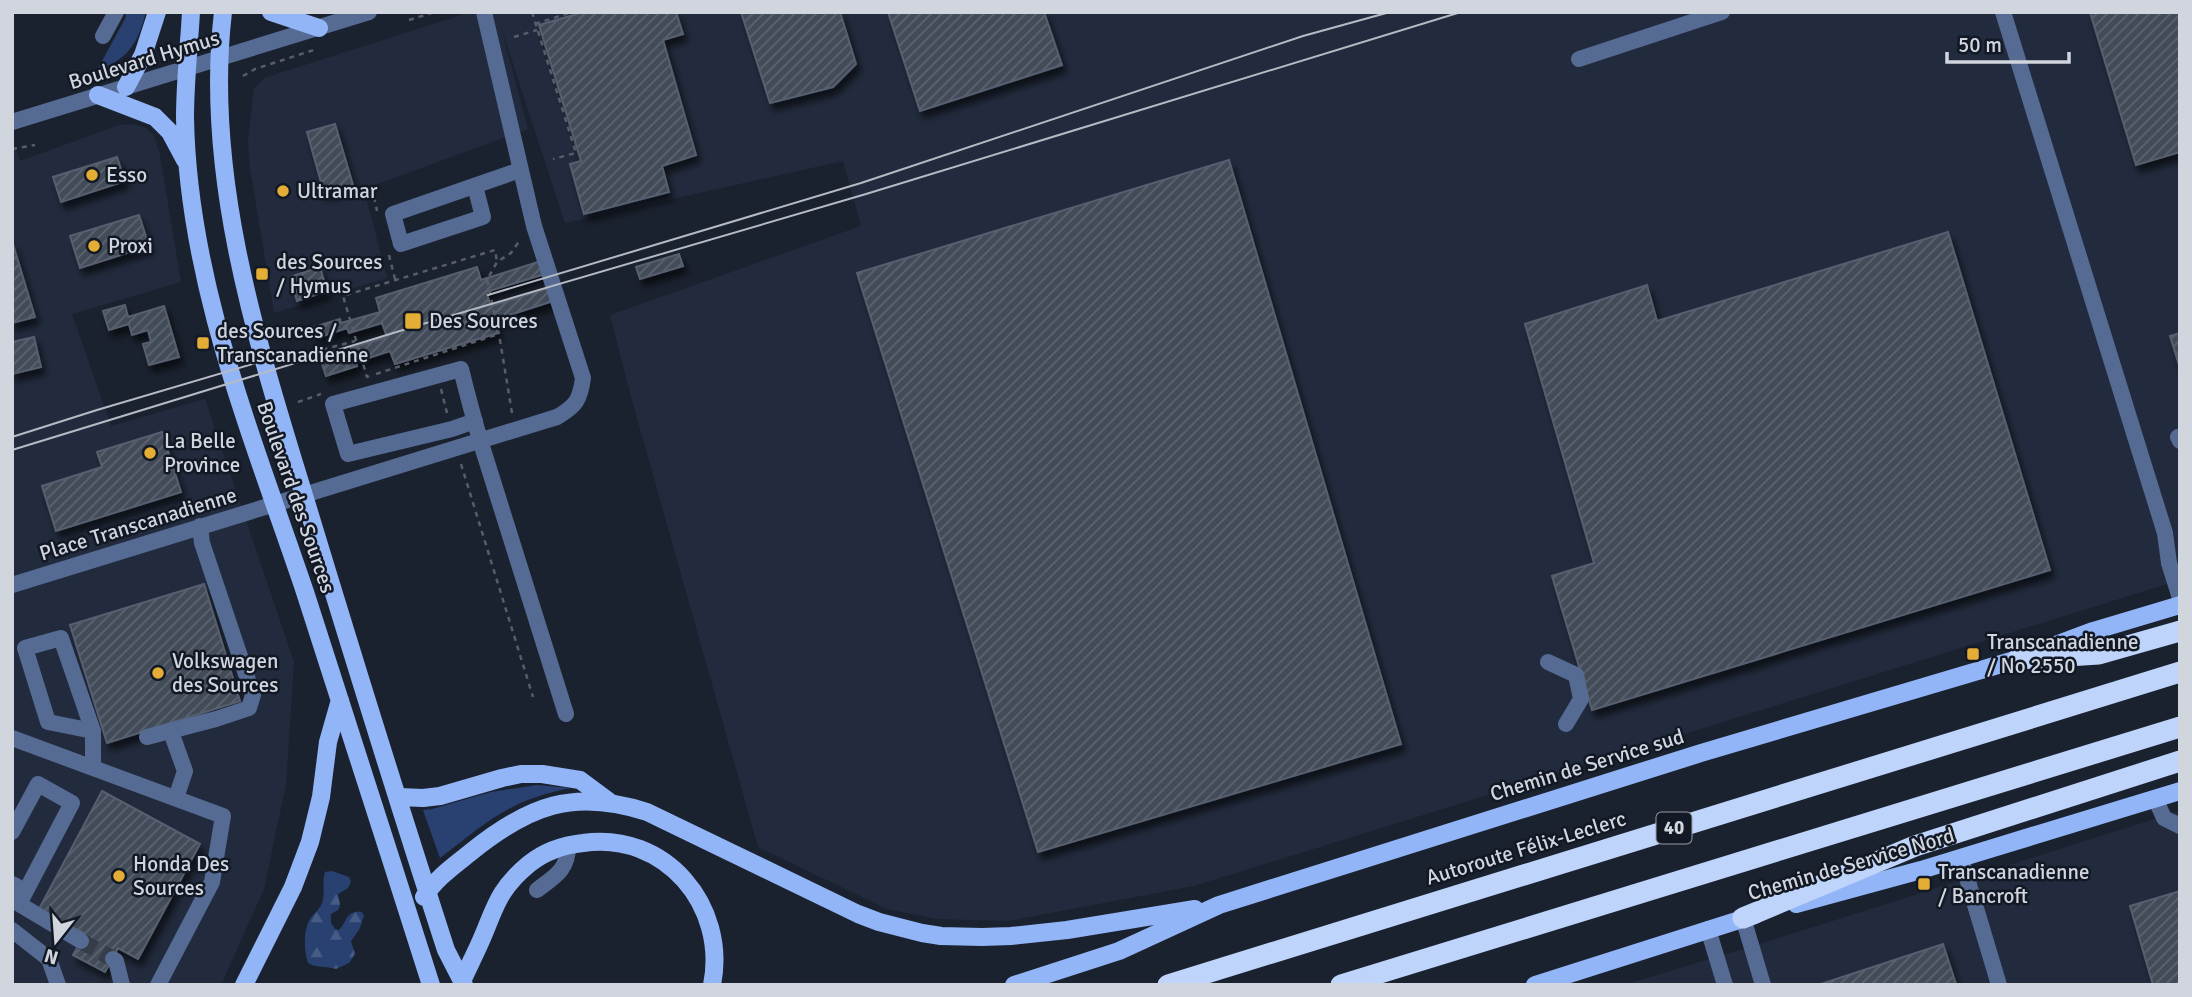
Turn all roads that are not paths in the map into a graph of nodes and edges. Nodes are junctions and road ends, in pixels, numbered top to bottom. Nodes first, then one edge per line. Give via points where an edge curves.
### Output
1 (116, 12) edge
2 (157, 12) edge
3 (191, 12) edge
4 (223, 12) edge
5 (271, 12) edge
6 (369, 12) edge
7 (484, 12) edge
8 (1722, 12) edge
9 (2003, 12) edge
10 (319, 28) junction
11 (103, 36) dead end
12 (219, 59) junction
13 (1580, 59) dead end
14 (186, 69) junction
15 (126, 87) junction
16 (98, 95) junction
17 (12, 122) edge
18 (189, 166) junction
19 (520, 170) junction
20 (475, 186) junction
21 (475, 421) junction
22 (480, 440) junction
23 (303, 494) junction
24 (275, 503) junction
25 (200, 526) junction
26 (12, 585) edge
27 (2180, 598) edge
28 (2180, 605) edge
29 (2180, 631) edge
30 (2018, 659) junction
31 (1548, 662) dead end
32 (2180, 672) edge
33 (341, 700) junction
34 (565, 714) dead end
35 (1566, 724) dead end
36 (2180, 727) edge
37 (93, 731) junction
38 (171, 732) junction
39 (147, 737) dead end
40 (12, 738) edge
41 (2180, 761) edge
42 (93, 767) junction
43 (2180, 791) edge
44 (399, 797) junction
45 (176, 798) junction
46 (2155, 798) junction
47 (611, 803) junction
48 (2180, 826) edge
49 (12, 832) edge
50 (568, 846) junction
51 (1961, 858) junction
52 (12, 884) edge
53 (537, 890) dead end
54 (428, 891) junction
55 (19, 904) junction
56 (1219, 905) junction
57 (1743, 918) junction
58 (410, 919) junction
59 (1708, 929) junction
60 (12, 930) edge
61 (49, 958) junction
62 (113, 959) tunnel mouth
63 (463, 982) edge
64 (58, 985) edge
65 (121, 985) edge
66 (158, 985) edge
67 (244, 985) edge
68 (431, 985) edge
69 (712, 985) edge
70 (1014, 985) edge
71 (1168, 985) edge
72 (1341, 985) edge
73 (1535, 985) edge
74 (1725, 985) edge
75 (1763, 985) edge
76 (1999, 985) edge

1 - 11 street
2 - 15 main road
3 - 14 main road, Boulevard des Sources
4 - 12 main road, Boulevard des Sources
5 - 10 main road
6 - 10 street, Boulevard Hymus
7 - 19 street, Place Transcanadienne
8 - 13 street
9 - 27 street via 2165,533
10 - 12 street, Boulevard Hymus
12 - 14 street, Boulevard Hymus
12 - 23 main road, Boulevard des Sources via 223,149 242,274
14 - 15 street, Boulevard Hymus
14 - 18 main road, Boulevard des Sources
15 - 16 street, Boulevard Hymus
16 - 17 street, Boulevard Hymus
16 - 18 main road via 164,124
18 - 24 main road, Boulevard des Sources via 219,337
19 - 20 street
19 - 22 street, Place Transcanadienne via 583,378 581,393 573,407 557,417
20 - 20 street via 393,214 401,244 483,217
21 - 21 street via 461,369 333,404 348,454
21 - 22 street
22 - 23 street, Place Transcanadienne
22 - 34 street
23 - 24 street, Place Transcanadienne
23 - 44 main road, Boulevard des Sources
24 - 25 street, Place Transcanadienne
24 - 33 main road, Boulevard des Sources
25 - 26 street, Place Transcanadienne
25 - 38 street via 253,695 248,708
28 - 30 main road, Chemin de Service sud
29 - 30 highway via 2099,654
30 - 56 main road, Chemin de Service sud
31 - 35 street via 1576,675 1581,699
32 - 71 highway, Autoroute Félix-Leclerc / 40
33 - 58 main road, Boulevard des Sources
33 - 67 main road via 328,742 310,842
36 - 72 highway
37 - 37 street via 61,638 25,648 48,722
37 - 42 street
38 - 39 street
38 - 45 street via 185,771
40 - 42 street
41 - 57 highway via 1915,846
42 - 45 street
43 - 46 main road, Chemin de Service Nord
44 - 47 main road via 432,797 502,778 542,774 580,780
44 - 54 main road, Boulevard des Sources
45 - 66 street via 223,816 212,882
46 - 48 street via 2164,818
46 - 51 main road, Chemin de Service Nord
47 - 54 main road via 568,802 518,818 449,869
47 - 56 main road via 657,816 858,914 940,936 1024,935
49 - 55 street via 38,784 72,803
50 - 53 street via 564,867
50 - 63 main road via 540,856 505,887
50 - 69 main road via 599,841 624,844 649,853 677,872 699,900 711,929
51 - 57 main road, Chemin de Service Nord
51 - 76 street
52 - 55 street
54 - 58 main road
54 - 63 main road, Boulevard des Sources via 446,950
55 - 61 street via 74,938
56 - 70 main road, Chemin de Service sud via 1119,951
57 - 59 main road, Chemin de Service Nord
57 - 75 street
58 - 68 main road, Boulevard des Sources
59 - 73 main road, Chemin de Service Nord
59 - 74 street
60 - 61 street
61 - 64 street
62 - 65 street

